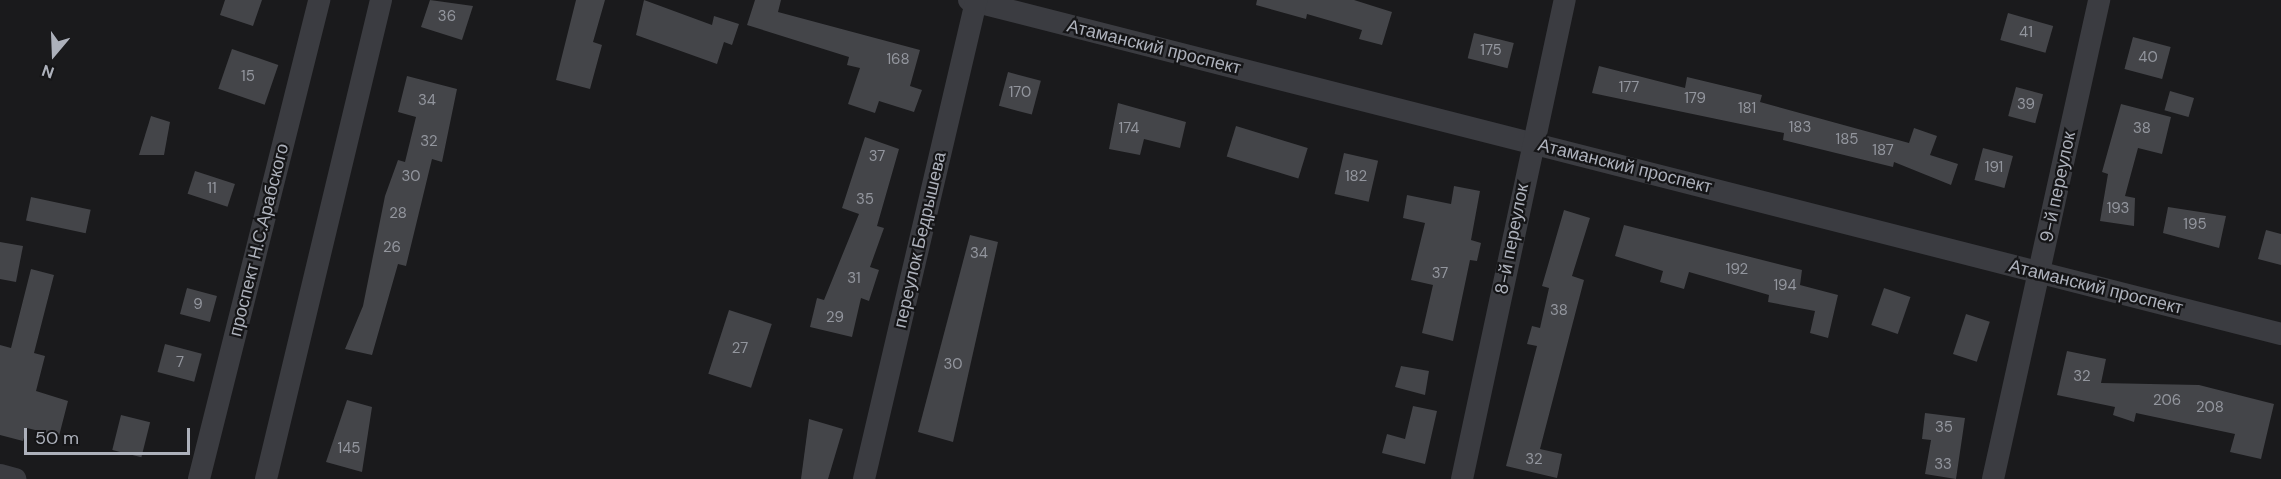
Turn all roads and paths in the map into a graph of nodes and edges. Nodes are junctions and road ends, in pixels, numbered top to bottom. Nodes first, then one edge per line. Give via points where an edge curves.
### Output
1 (320, 0) edge
2 (381, 0) edge
3 (1565, 0) edge
4 (974, 1) edge
5 (2092, 2) edge
6 (1531, 141) junction
7 (2039, 272) junction
8 (2281, 334) edge
9 (0, 475) edge
10 (15, 479) edge
11 (199, 479) edge
12 (266, 479) edge
13 (864, 479) edge
14 (1462, 479) edge
15 (1993, 479) edge

1 - 11 street, проспект Н.С.Арабского
2 - 12 street
3 - 6 street, 8-й переулок
4 - 6 street, Атаманский проспект
4 - 13 street, переулок Бедрышева
5 - 7 street, 9-й переулок
6 - 7 street, Атаманский проспект
6 - 14 street, 8-й переулок
7 - 8 street, Атаманский проспект
7 - 15 street, 9-й переулок
9 - 10 street

